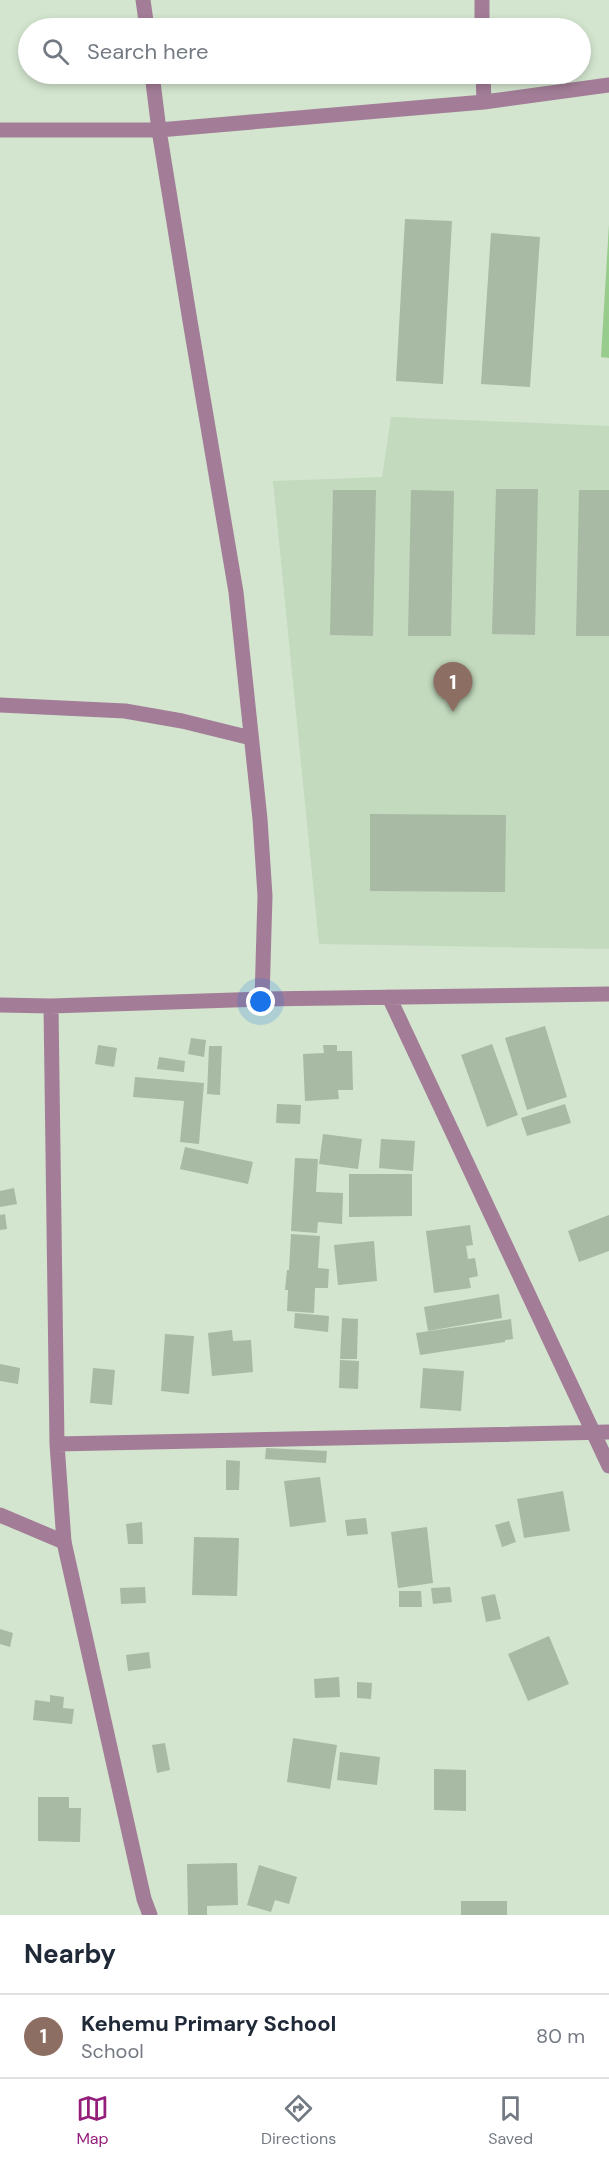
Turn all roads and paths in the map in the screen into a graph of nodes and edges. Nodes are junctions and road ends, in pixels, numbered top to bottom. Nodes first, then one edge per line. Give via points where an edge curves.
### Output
1 (143, 0) edge
2 (482, 0) edge
3 (146, 18) edge
4 (482, 18) edge
5 (153, 84) edge
6 (483, 84) edge
7 (609, 86) edge
8 (484, 102) junction
9 (0, 130) edge
10 (159, 130) junction
11 (0, 705) edge
12 (251, 738) junction
13 (609, 994) edge
14 (389, 997) junction
15 (262, 999) junction
16 (0, 1005) edge
17 (51, 1006) junction
18 (601, 1432) edge
19 (57, 1444) junction
20 (609, 1466) edge
21 (0, 1515) edge
22 (64, 1542) junction
23 (150, 1915) edge

1 - 3 street
2 - 4 street
5 - 10 street
6 - 8 street
7 - 8 street
8 - 10 street
9 - 10 street
10 - 12 street via 236,592
11 - 12 street via 125,711
12 - 15 street via 265,896
13 - 14 street
14 - 15 street
14 - 18 street
15 - 17 street
16 - 17 street
17 - 19 street
18 - 19 street
18 - 20 street
19 - 22 street
21 - 22 street
22 - 23 street

